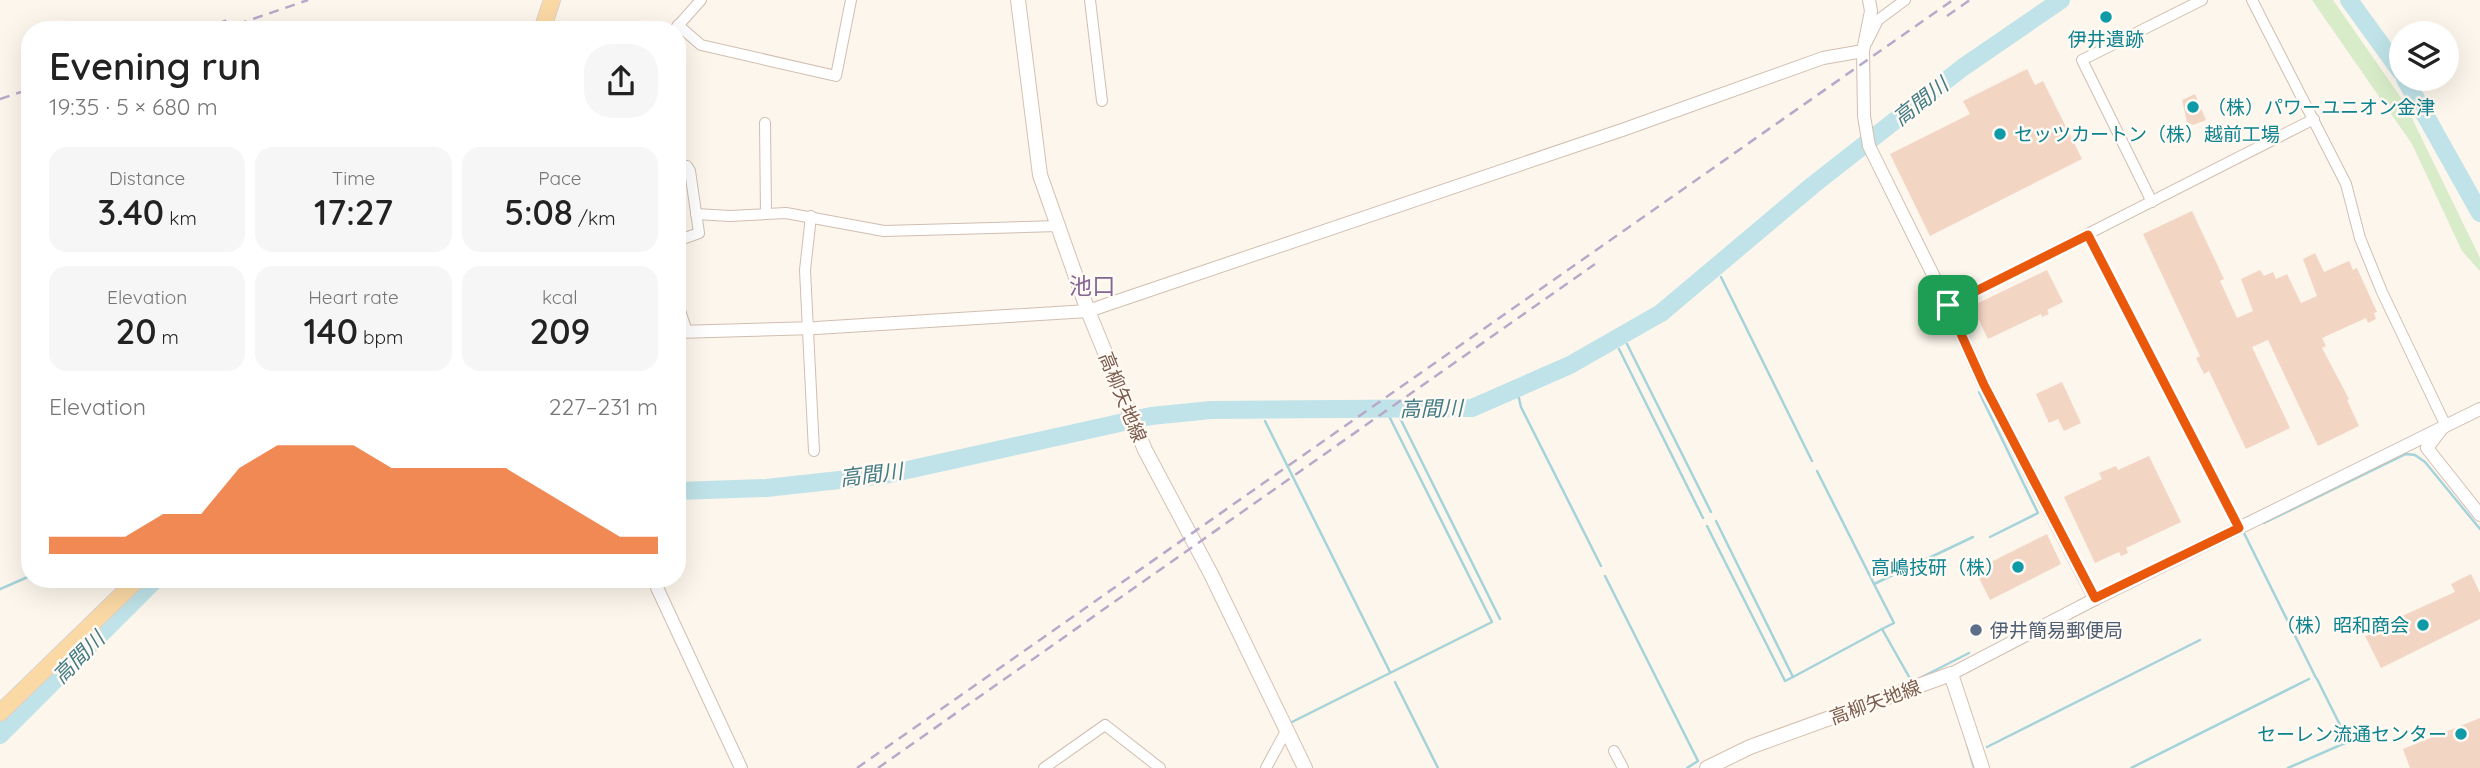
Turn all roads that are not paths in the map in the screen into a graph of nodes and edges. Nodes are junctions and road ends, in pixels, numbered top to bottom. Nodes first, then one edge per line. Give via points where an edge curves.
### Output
1 (552, 0) edge
2 (701, 0) edge
3 (851, 0) edge
4 (1018, 0) edge
5 (1090, 0) edge
6 (1870, 0) edge
7 (1905, 0) edge
8 (2202, 0) edge
9 (2252, 0) edge
10 (545, 21) edge
11 (682, 21) edge
12 (686, 34) edge
13 (1863, 51) junction
14 (1102, 102) dead end
15 (2314, 119) junction
16 (765, 122) dead end
17 (686, 166) edge
18 (2152, 202) junction
19 (766, 213) junction
20 (696, 214) junction
21 (811, 216) junction
22 (1058, 226) junction
23 (2088, 235) junction
24 (686, 238) edge
25 (1948, 305) junction
26 (1088, 311) junction
27 (808, 328) junction
28 (686, 332) edge
29 (2480, 409) edge
30 (2445, 424) junction
31 (814, 451) dead end
32 (2480, 515) edge
33 (2239, 528) junction
34 (129, 588) edge
35 (657, 588) edge
36 (2095, 598) junction
37 (1951, 674) junction
38 (0, 713) edge
39 (1286, 731) junction
40 (1614, 751) dead end
41 (1158, 767) edge
42 (741, 768) edge
43 (1044, 768) edge
44 (1266, 768) edge
45 (1305, 768) edge
46 (1623, 768) edge
47 (1707, 768) edge
48 (1982, 768) edge

1 - 10 main road
2 - 11 street
3 - 12 street via 836,76 701,45
4 - 22 main road, 高柳矢地線 via 1040,175
5 - 14 street
6 - 13 street
7 - 13 street via 1878,20
8 - 18 street via 2082,60
9 - 15 street
13 - 25 street via 1864,116 1872,155
13 - 26 street via 1823,58
15 - 18 street
15 - 30 street via 2346,184 2360,238 2382,292
16 - 19 street
17 - 20 street
18 - 23 street
19 - 20 street
19 - 21 street
20 - 24 street via 699,233
21 - 22 street via 884,231
21 - 27 street via 805,270
22 - 26 main road, 高柳矢地線
23 - 25 street
23 - 33 street
25 - 36 street via 1984,385
26 - 27 street
26 - 39 main road, 高柳矢地線 via 1145,450 1212,574
27 - 28 street
27 - 31 street
29 - 30 street
30 - 32 street via 2427,448
30 - 33 street
33 - 36 street
34 - 38 main road
35 - 42 street
36 - 37 street
37 - 47 main road, 高柳矢地線 via 1750,747
37 - 48 main road
39 - 44 street
39 - 45 main road, 高柳矢地線
40 - 46 street
41 - 43 street via 1105,725

